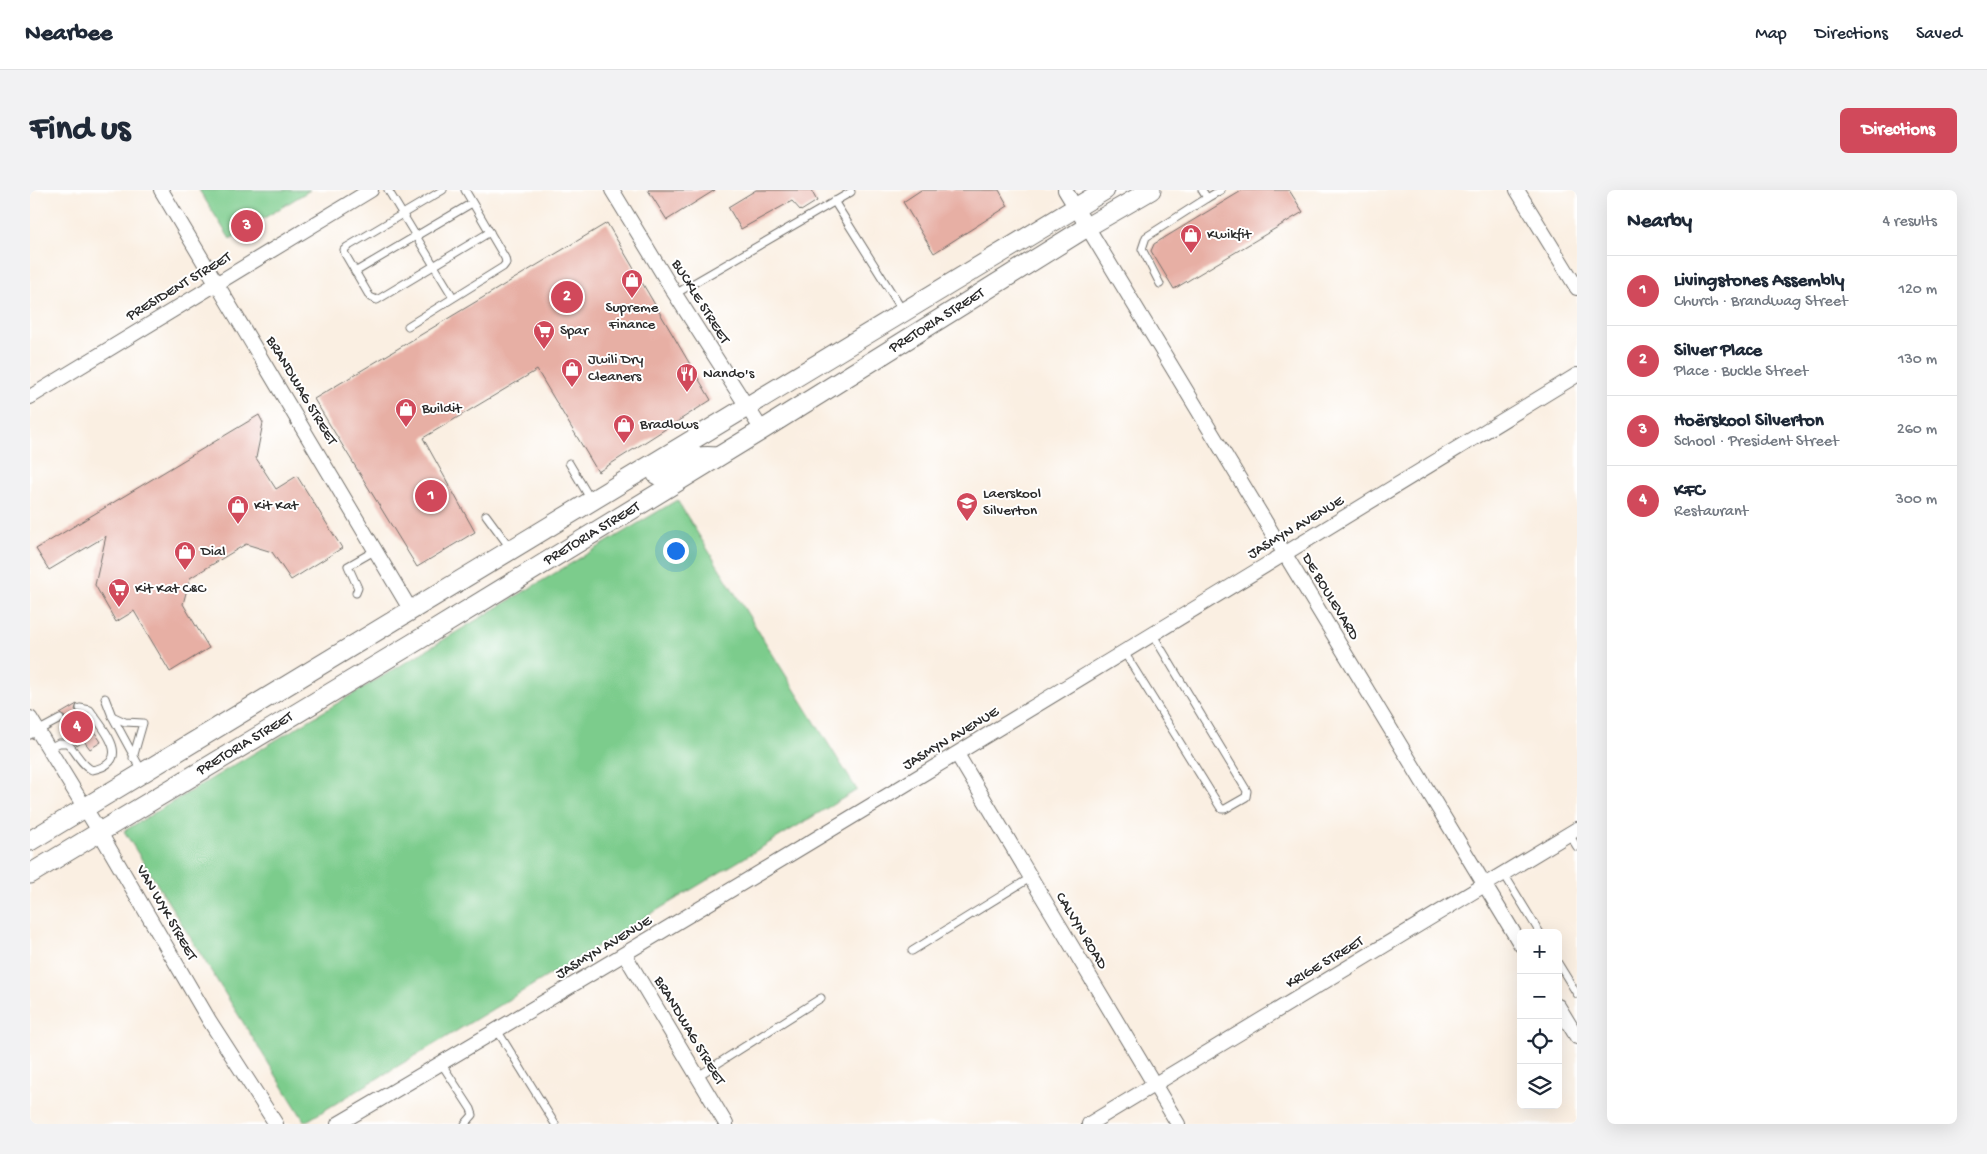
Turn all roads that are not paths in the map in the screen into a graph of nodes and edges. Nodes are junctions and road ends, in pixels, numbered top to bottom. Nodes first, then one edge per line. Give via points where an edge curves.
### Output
1 (161, 190) edge
2 (371, 190) edge
3 (388, 190) edge
4 (443, 190) edge
5 (465, 190) edge
6 (612, 190) edge
7 (1065, 190) edge
8 (1104, 190) edge
9 (1151, 190) edge
10 (1202, 190) edge
11 (1222, 190) edge
12 (1517, 190) edge
13 (851, 192) dead end
14 (1207, 198) junction
15 (834, 201) junction
16 (472, 202) junction
17 (1076, 207) junction
18 (402, 213) junction
19 (1087, 227) junction
20 (490, 232) junction
21 (416, 236) junction
22 (434, 266) junction
23 (355, 272) junction
24 (218, 283) junction
25 (1160, 284) dead end
26 (1577, 288) edge
27 (675, 294) junction
28 (453, 297) junction
29 (903, 312) junction
30 (408, 326) dead end
31 (1577, 375) edge
32 (30, 397) edge
33 (746, 407) junction
34 (762, 430) junction
35 (718, 457) junction
36 (569, 463) dead end
37 (592, 501) junction
38 (486, 515) dead end
39 (511, 549) junction
40 (376, 550) junction
41 (1285, 554) junction
42 (356, 592) dead end
43 (410, 609) junction
44 (1153, 635) junction
45 (1124, 652) junction
46 (105, 698) dead end
47 (80, 708) dead end
48 (112, 716) junction
49 (30, 718) edge
50 (60, 719) dead end
51 (34, 733) edge
52 (49, 748) junction
53 (957, 754) junction
54 (138, 765) junction
55 (85, 808) junction
56 (99, 831) junction
57 (1573, 832) edge
58 (30, 841) edge
59 (1577, 847) edge
60 (30, 874) edge
61 (1504, 874) junction
62 (1030, 878) junction
63 (1485, 886) junction
64 (1538, 929) edge
65 (1517, 938) edge
66 (912, 951) dead end
67 (625, 955) junction
68 (1562, 970) edge
69 (1577, 994) edge
70 (821, 998) dead end
71 (1562, 1013) edge
72 (497, 1030) junction
73 (1577, 1037) edge
74 (441, 1063) junction
75 (698, 1076) junction
76 (1154, 1084) junction
77 (276, 1124) edge
78 (338, 1124) edge
79 (465, 1124) edge
80 (555, 1124) edge
81 (726, 1124) edge
82 (1089, 1124) edge
83 (1178, 1124) edge

1 - 24 street, BRANDWAG STREET
2 - 24 street, PRESIDENT STREET
3 - 18 lane
4 - 18 lane
5 - 16 lane
6 - 27 street, BUCKLE STREET
7 - 17 street, DE BOULEVARD
8 - 17 main road, PRETORIA STREET
9 - 19 main road, PRETORIA STREET
10 - 14 lane
11 - 14 lane
12 - 26 street
13 - 15 lane
14 - 25 lane via 1146,238 1142,248
15 - 27 lane
15 - 29 lane
16 - 20 lane
16 - 21 lane
17 - 19 street, DE BOULEVARD
17 - 29 main road, PRETORIA STREET
18 - 21 lane
18 - 23 lane via 344,250
19 - 34 main road, PRETORIA STREET
19 - 41 street, DE BOULEVARD
20 - 22 lane
20 - 28 lane via 506,263
21 - 22 lane
21 - 23 lane
22 - 23 lane via 377,300 370,297
22 - 28 lane
24 - 32 street, PRESIDENT STREET
24 - 40 street, BRANDWAG STREET
27 - 33 street, BUCKLE STREET
28 - 30 lane
29 - 33 main road, PRETORIA STREET
31 - 41 street, JASMYN AVENUE
33 - 34 street, BUCKLE STREET
33 - 37 main road, PRETORIA STREET
34 - 35 main road, PRETORIA STREET
35 - 39 main road via 702,455 689,458 532,549 518,553
35 - 56 main road, PRETORIA STREET
36 - 37 lane
37 - 39 main road, PRETORIA STREET
38 - 39 lane
39 - 43 main road, PRETORIA STREET
40 - 42 lane via 348,566 358,588
40 - 43 street, BRANDWAG STREET
41 - 44 street, JASMYN AVENUE
41 - 63 street, DE BOULEVARD
43 - 54 main road, PRETORIA STREET
44 - 45 street, JASMYN AVENUE
44 - 45 lane via 1247,791 1246,797 1225,809 1220,807
45 - 53 street, JASMYN AVENUE
46 - 48 lane
47 - 52 lane via 90,710 114,749 113,758 92,770 67,743
48 - 54 lane
48 - 54 lane via 125,722 143,723
49 - 51 street, VAN WYK STREET
50 - 51 lane
51 - 52 street, VAN WYK STREET
52 - 55 street, VAN WYK STREET
53 - 62 street, CALVYN ROAD
53 - 67 street, JASMYN AVENUE
54 - 55 main road, PRETORIA STREET
55 - 56 street, VAN WYK STREET
55 - 58 main road, PRETORIA STREET
56 - 60 main road, PRETORIA STREET
56 - 77 street, VAN WYK STREET via 209,1020
57 - 59 lane
57 - 61 street, KRIGE STREET
61 - 63 street, KRIGE STREET
61 - 64 lane
62 - 66 lane
62 - 76 street, CALVYN ROAD
63 - 65 street, DE BOULEVARD
63 - 76 street, KRIGE STREET
67 - 72 street, JASMYN AVENUE
67 - 75 street, BRANDWAG STREET
68 - 69 lane
70 - 75 lane
71 - 73 street
72 - 74 street, JASMYN AVENUE
72 - 80 lane
74 - 78 street, JASMYN AVENUE
74 - 79 lane via 471,1109 473,1115
75 - 81 street, BRANDWAG STREET
76 - 82 street, KRIGE STREET
76 - 83 street, CALVYN ROAD

